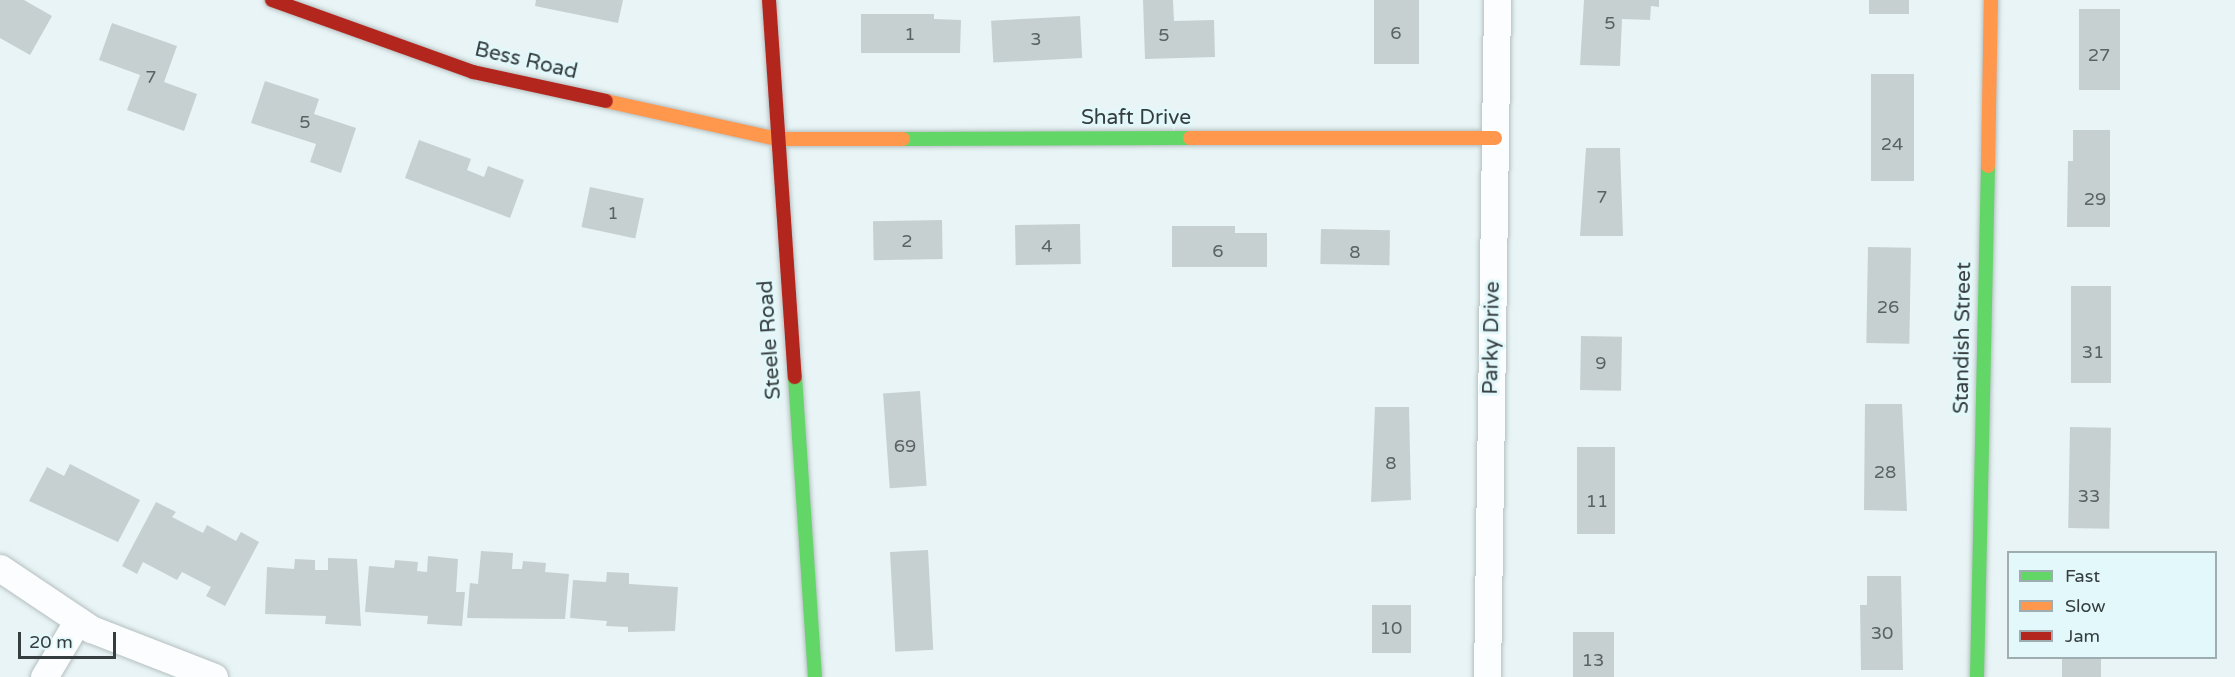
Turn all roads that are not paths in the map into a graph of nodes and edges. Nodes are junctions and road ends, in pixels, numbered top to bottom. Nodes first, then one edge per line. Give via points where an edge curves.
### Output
1 (272, 0) edge
2 (769, 0) edge
3 (1497, 0) edge
4 (1991, 0) edge
5 (1495, 138) junction
6 (778, 139) junction
7 (0, 568) edge
8 (78, 620) junction
9 (44, 677) edge
10 (214, 677) edge
11 (815, 677) edge
12 (1486, 677) edge
13 (1977, 677) edge

1 - 6 street, Bess Road via 473,72
2 - 6 street, Steele Road
3 - 5 street, Parky Drive
4 - 13 street, Standish Street
5 - 6 street, Shaft Drive
5 - 12 street, Parky Drive
6 - 11 street, Steele Road
7 - 8 street
8 - 9 street
8 - 10 street

